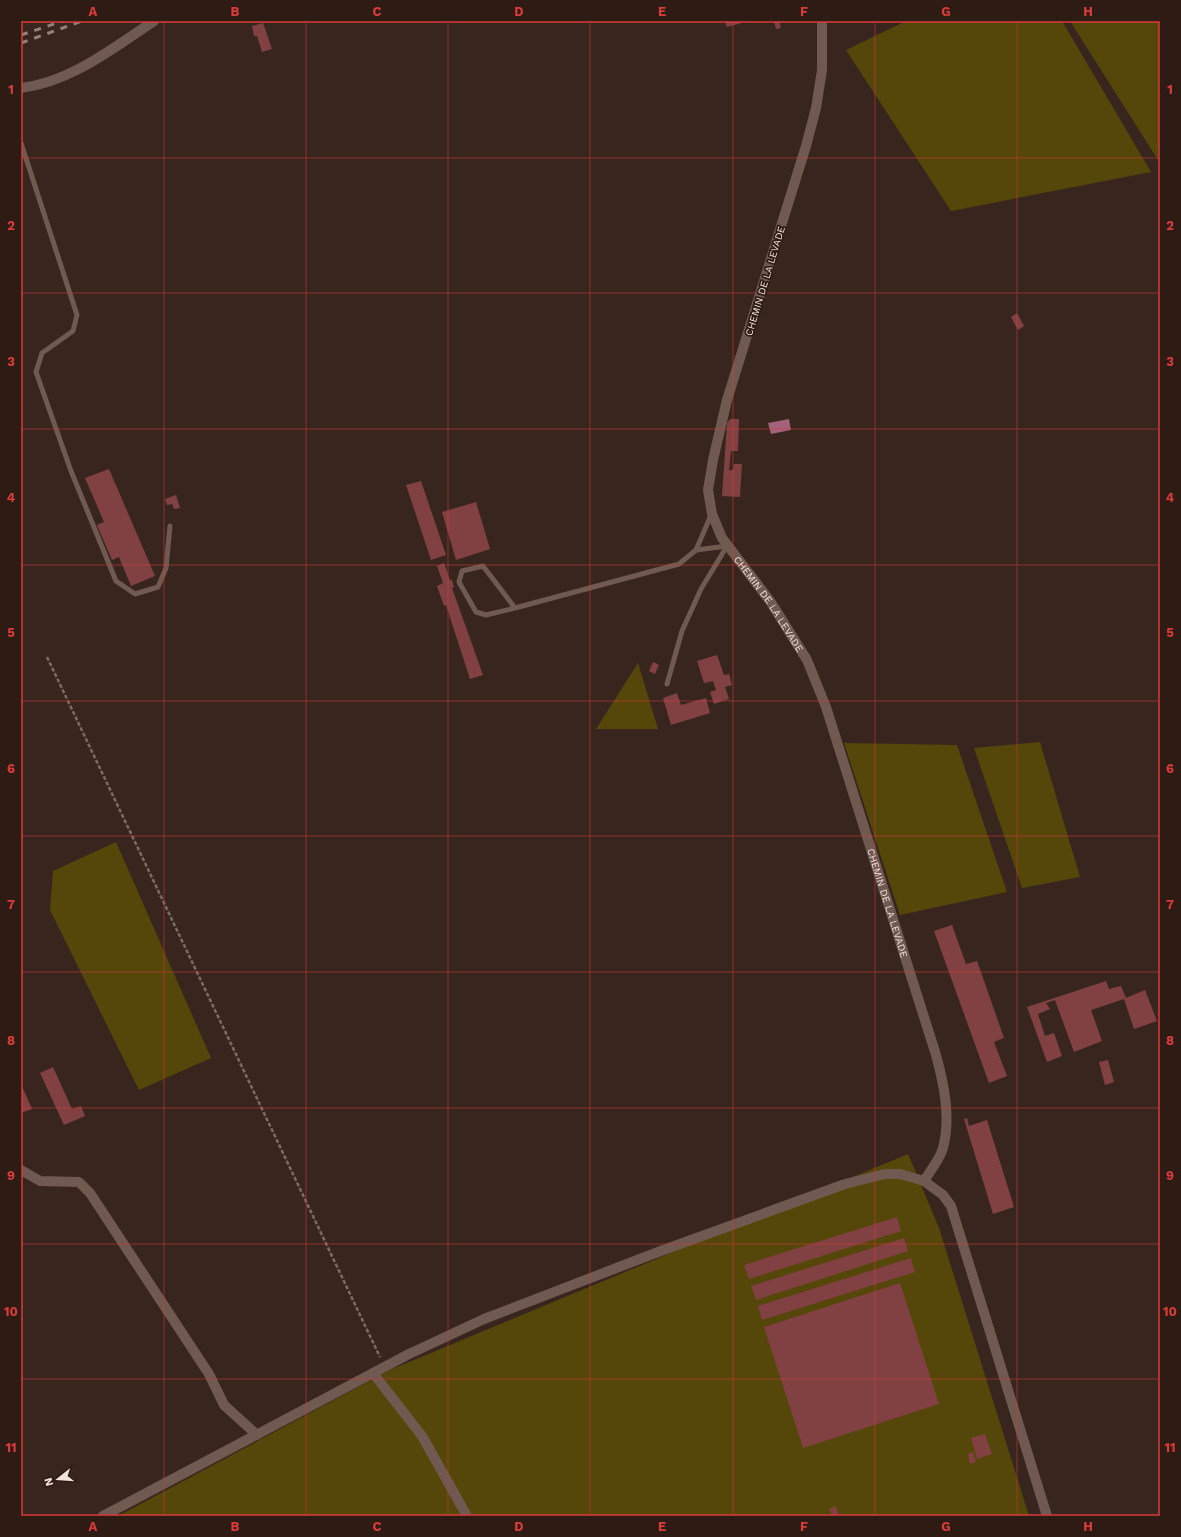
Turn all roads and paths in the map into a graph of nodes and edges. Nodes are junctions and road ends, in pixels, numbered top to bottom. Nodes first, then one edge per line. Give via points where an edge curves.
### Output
1 (154, 21) edge
2 (822, 21) edge
3 (21, 88) edge
4 (21, 143) edge
5 (712, 514) junction
6 (170, 526) dead end
7 (727, 546) junction
8 (696, 550) junction
9 (515, 608) junction
10 (47, 657) dead end
11 (667, 684) dead end
12 (21, 1170) edge
13 (924, 1181) junction
14 (385, 1367) junction
15 (373, 1373) junction
16 (257, 1435) junction
17 (103, 1516) edge
18 (467, 1516) edge
19 (1047, 1516) edge

1 - 3 street via 67,75 36,86
2 - 5 street, CHEMIN DE LA LEVADE via 822,70 816,108 727,400 708,490
4 - 6 lane via 78,315 73,330 42,352 36,372 71,471 116,581 135,594 158,587 166,568
5 - 7 street, CHEMIN DE LA LEVADE
5 - 8 lane
7 - 8 lane
7 - 11 lane via 701,589 682,631
7 - 13 street, CHEMIN DE LA LEVADE via 770,601 807,660 826,707 936,1055 945,1089 943,1149
8 - 9 lane via 678,564
9 - 9 lane via 486,615 476,612 459,582 462,571 483,566
10 - 14 path
12 - 16 street via 40,1181 79,1182 90,1193 209,1374 224,1405
13 - 14 street via 900,1174 885,1174 845,1184 484,1319
13 - 19 street via 943,1195 951,1206
14 - 15 street
15 - 16 street
15 - 18 street via 422,1436
16 - 17 street

